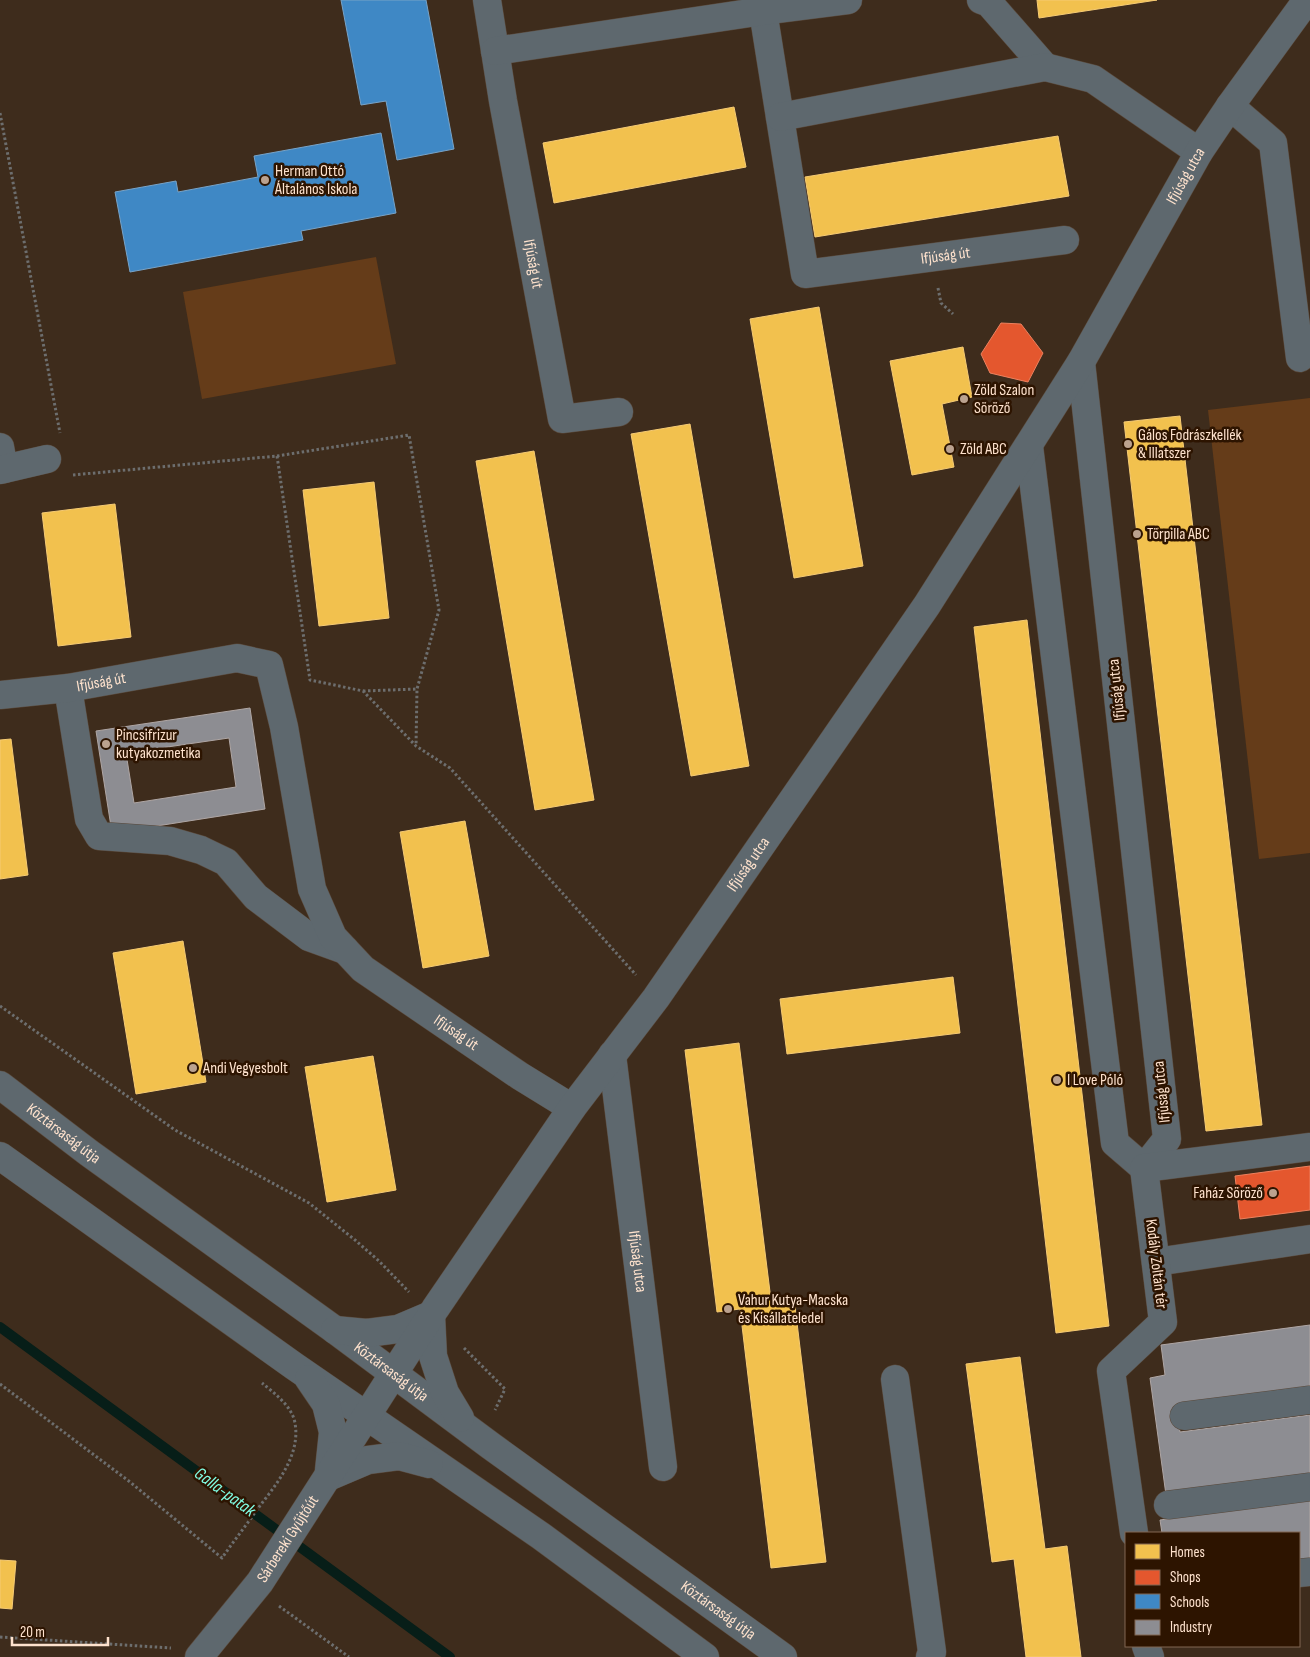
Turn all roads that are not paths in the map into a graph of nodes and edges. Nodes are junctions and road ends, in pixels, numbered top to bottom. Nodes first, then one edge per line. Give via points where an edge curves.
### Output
1 (487, 0) edge
2 (848, 0) edge
3 (981, 0) edge
4 (1307, 0) edge
5 (763, 11) junction
6 (495, 52) junction
7 (1045, 67) junction
8 (1230, 106) junction
9 (780, 117) junction
10 (1199, 152) junction
11 (1065, 240) dead end
12 (1300, 358) dead end
13 (1081, 362) junction
14 (619, 412) dead end
15 (1029, 446) junction
16 (53, 447) road end
17 (1, 462) edge
18 (68, 688) junction
19 (0, 694) edge
20 (345, 950) junction
21 (612, 1055) junction
22 (0, 1085) edge
23 (572, 1108) junction
24 (1310, 1146) edge
25 (0, 1156) edge
26 (1144, 1168) junction
27 (1310, 1240) edge
28 (1156, 1262) junction
29 (431, 1315) junction
30 (335, 1330) junction
31 (393, 1372) junction
32 (304, 1373) junction
33 (895, 1379) dead end
34 (1310, 1400) edge
35 (368, 1416) junction
36 (1184, 1416) dead end
37 (466, 1427) junction
38 (663, 1467) dead end
39 (442, 1468) junction
40 (328, 1477) junction
41 (1310, 1487) edge
42 (1168, 1504) dead end
43 (1134, 1532) edge
44 (202, 1654) edge
45 (705, 1657) edge
46 (782, 1657) edge
47 (930, 1657) edge

1 - 6 street, Ifjúság út
2 - 5 street
3 - 7 street via 989,3
4 - 8 street, Ifjúság utca
5 - 6 street
5 - 9 street, Ifjúság út
6 - 14 street, Ifjúság út via 562,419
7 - 9 street
7 - 10 street via 1094,79
8 - 10 street, Ifjúság utca
8 - 12 street via 1273,143
9 - 11 street, Ifjúság út via 805,274
10 - 13 street, Ifjúság utca
13 - 15 street, Ifjúság utca
13 - 26 street, Ifjúság utca via 1167,1139
15 - 21 street, Ifjúság utca via 927,604 656,998
15 - 26 street via 1115,1143
16 - 17 street
18 - 19 street
18 - 20 street, Ifjúság út via 89,819 99,836 170,841 201,850 226,862 256,896 309,937
18 - 20 street, Ifjúság út via 237,658 270,666 312,889 332,937
20 - 23 street, Ifjúság út via 363,969
21 - 23 street, Ifjúság utca
21 - 38 street, Ifjúság utca
22 - 30 street, Köztársaság útja
23 - 29 street, Ifjúság utca
24 - 26 street
25 - 32 street
26 - 28 street, Kodály Zoltán tér
27 - 28 street
28 - 43 street, Kodály Zoltán tér via 1163,1322 1111,1371
29 - 30 street via 398,1329 367,1333
29 - 31 street
29 - 37 street via 433,1356 445,1393
30 - 31 street, Köztársaság útja
31 - 35 street
31 - 37 street, Köztársaság útja
32 - 35 street
32 - 40 street via 326,1404 333,1432
33 - 47 street via 932,1652
34 - 36 street
35 - 39 street
35 - 40 street, Sárbereki Gyűjtőút
37 - 46 street, Köztársaság útja
39 - 40 street via 399,1456 368,1460
39 - 45 street via 541,1536
40 - 44 street, Sárbereki Gyűjtőút via 257,1585
41 - 42 street

